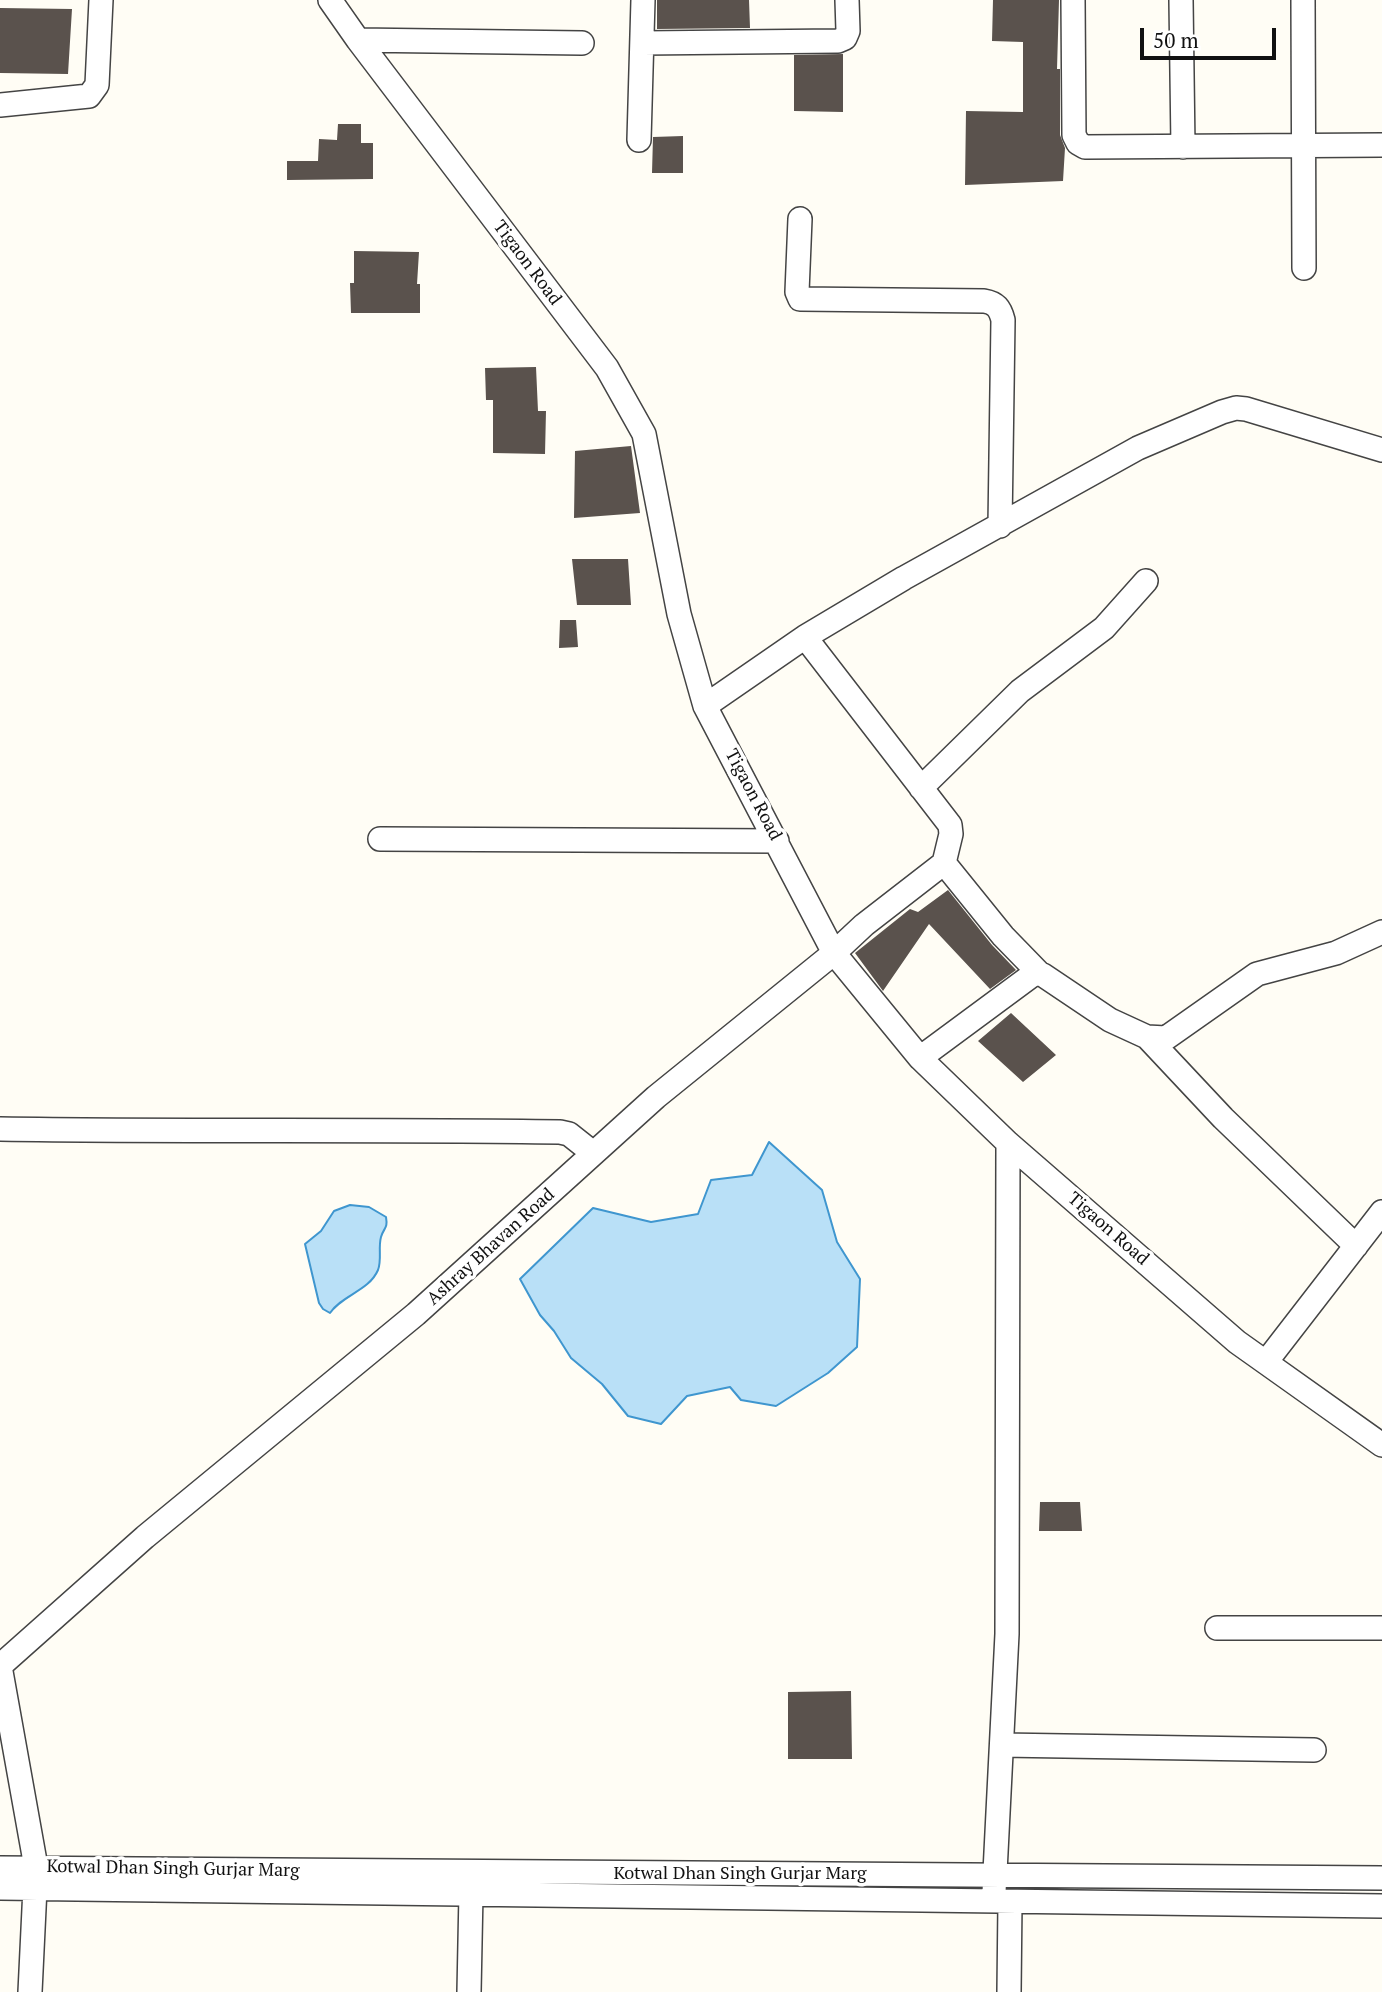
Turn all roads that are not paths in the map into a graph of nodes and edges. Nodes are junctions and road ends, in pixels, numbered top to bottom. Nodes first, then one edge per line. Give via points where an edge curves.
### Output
1 (101, 0) edge
2 (330, 0) edge
3 (643, 0) edge
4 (847, 0) edge
5 (1073, 0) edge
6 (1181, 0) edge
7 (1303, 0) edge
8 (358, 40) junction
9 (582, 43) dead end
10 (643, 43) junction
11 (0, 105) edge
12 (639, 140) dead end
13 (1303, 145) junction
14 (1382, 145) edge
15 (1183, 147) junction
16 (800, 219) dead end
17 (1304, 268) dead end
18 (1382, 450) edge
19 (1000, 526) junction
20 (1146, 581) dead end
21 (805, 637) junction
22 (705, 706) junction
23 (921, 788) junction
24 (380, 839) dead end
25 (777, 841) junction
26 (944, 863) junction
27 (1382, 932) edge
28 (834, 953) junction
29 (1039, 973) junction
30 (1147, 1037) junction
31 (920, 1058) junction
32 (0, 1129) edge
33 (1008, 1143) junction
34 (593, 1153) junction
35 (1382, 1212) edge
36 (1356, 1246) junction
37 (1266, 1362) junction
38 (1382, 1445) edge
39 (1217, 1628) dead end
40 (1382, 1628) edge
41 (0, 1666) edge
42 (1002, 1745) junction
43 (1314, 1750) dead end
44 (0, 1868) edge
45 (995, 1876) junction
46 (36, 1877) junction
47 (1382, 1878) edge
48 (0, 1888) edge
49 (471, 1894) junction
50 (1001, 1902) junction
51 (1382, 1906) edge
52 (30, 1992) edge
53 (470, 1992) edge
54 (1010, 1992) edge

1 - 11 street via 94,91 89,96
2 - 8 street, Tigaon Road
3 - 10 street
4 - 10 street via 848,31 838,41
5 - 15 street via 1074,135 1078,143 1096,148
6 - 15 street
7 - 13 street
8 - 9 street
8 - 22 street, Tigaon Road via 607,368 644,434 679,614
10 - 12 street
13 - 14 street
13 - 15 street
13 - 17 street
16 - 19 street via 800,299 984,301 1000,309
18 - 19 street via 1246,409 1229,409 1138,448
19 - 21 street
20 - 23 street via 1104,628 1020,691
21 - 22 street
21 - 23 street
22 - 25 street, Tigaon Road
23 - 26 street via 950,825
24 - 25 street
25 - 28 street, Tigaon Road
26 - 28 street, Ashray Bhavan Road
26 - 29 street via 976,906
27 - 30 street via 1336,953 1257,974 1172,1036
28 - 31 street, Tigaon Road
28 - 34 street, Ashray Bhavan Road
29 - 30 street via 1110,1020
29 - 31 street
30 - 36 street via 1223,1118
31 - 33 street, Tigaon Road
32 - 34 street via 560,1132
33 - 37 street, Tigaon Road via 1237,1342
33 - 42 street via 1007,1620
34 - 41 street, Ashray Bhavan Road via 416,1314 145,1537
35 - 36 street
36 - 37 street
37 - 38 street, Tigaon Road
39 - 40 street
41 - 46 street
42 - 43 street
42 - 45 street
44 - 46 street
45 - 46 street, Kotwal Dhan Singh Gurjar Marg
45 - 47 street, Kotwal Dhan Singh Gurjar Marg
45 - 50 street
46 - 48 street
46 - 49 street, Kotwal Dhan Singh Gurjar Marg
46 - 52 street
49 - 50 street, Kotwal Dhan Singh Gurjar Marg
49 - 53 street
50 - 51 street, Kotwal Dhan Singh Gurjar Marg
50 - 54 street

